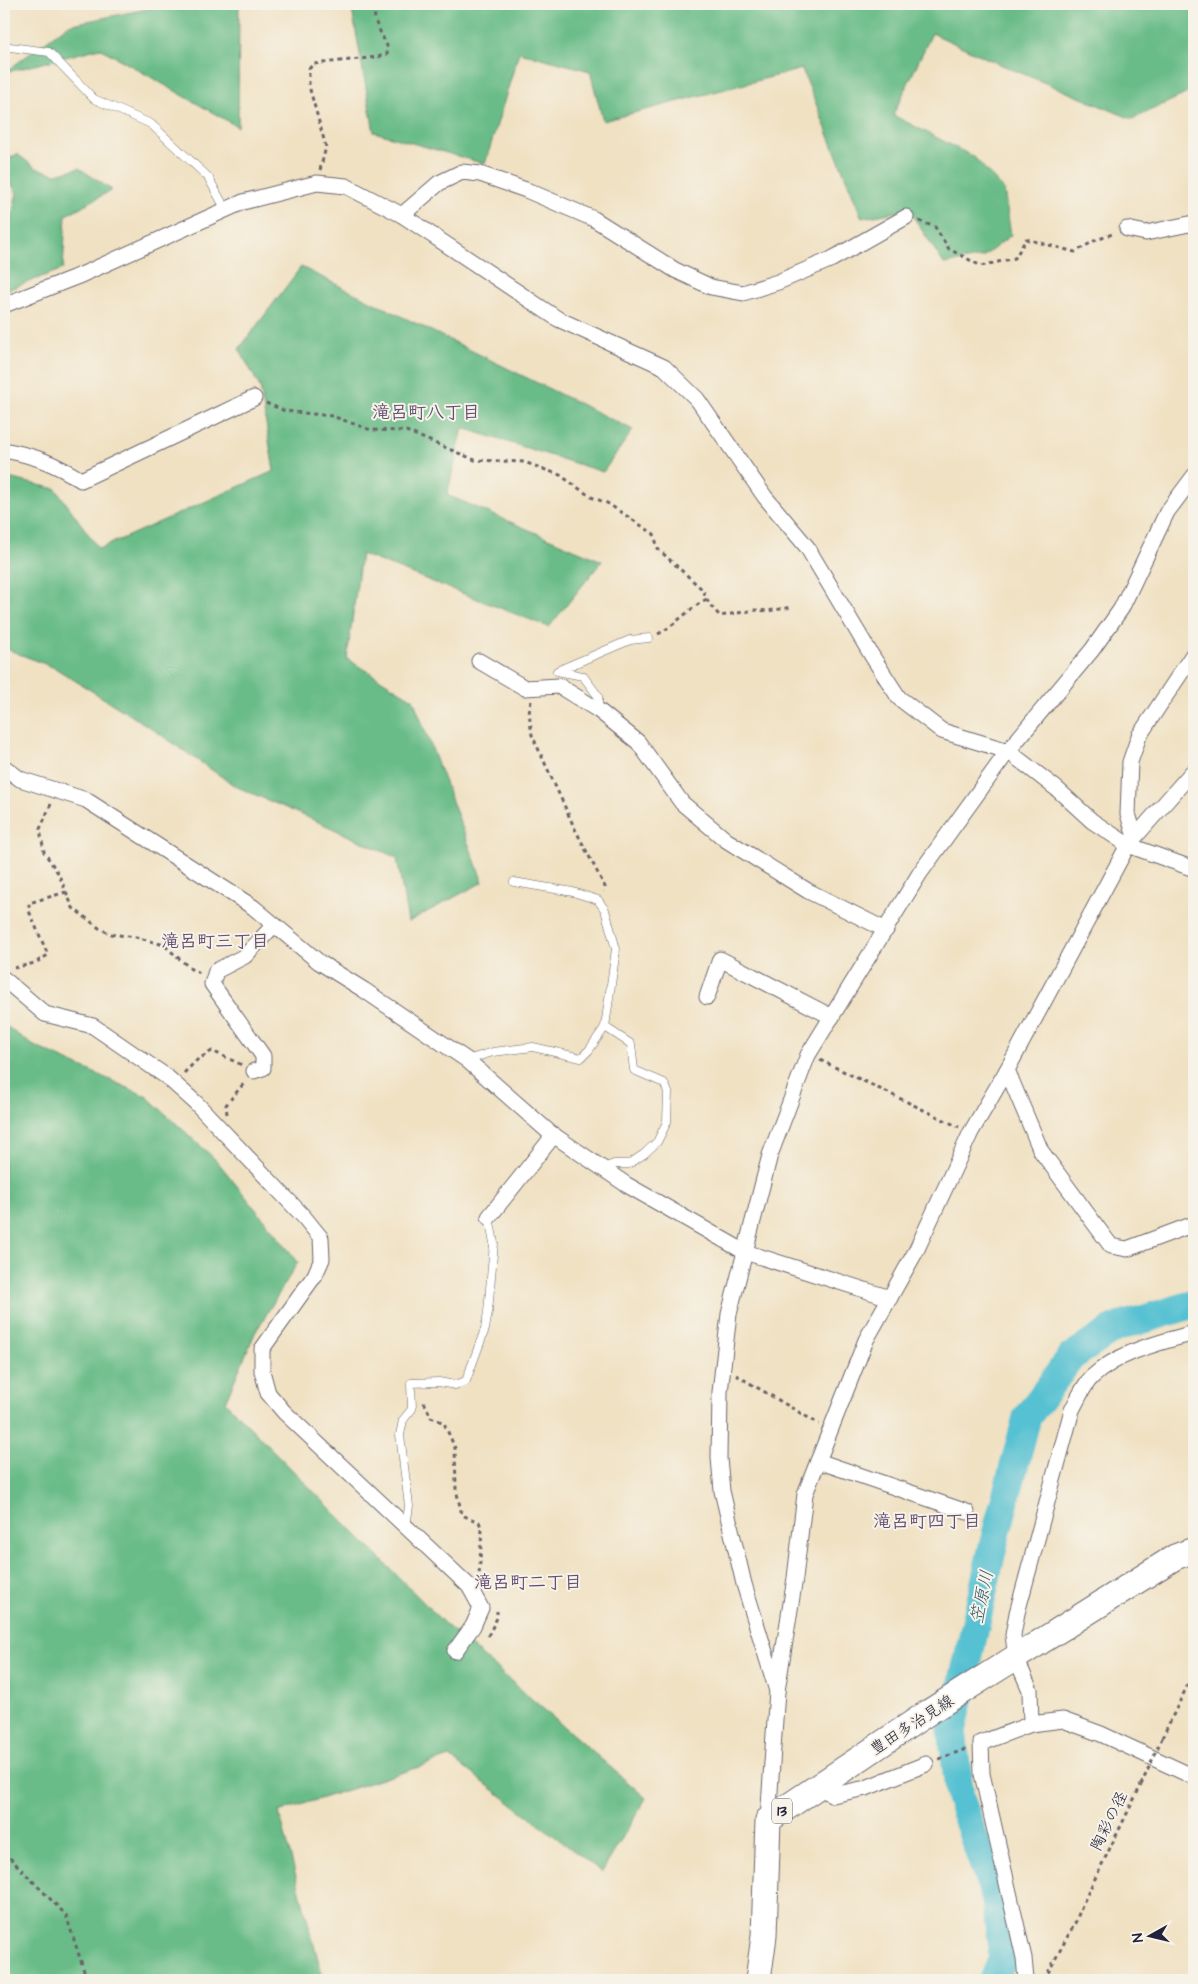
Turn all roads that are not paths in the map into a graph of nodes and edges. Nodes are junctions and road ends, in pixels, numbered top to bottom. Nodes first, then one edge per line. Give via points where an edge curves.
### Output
1 (4, 44) edge
2 (226, 210) junction
3 (402, 215) junction
4 (906, 217) road end
5 (1194, 223) edge
6 (1127, 229) road end
7 (4, 305) edge
8 (254, 398) road end
9 (4, 450) edge
10 (1194, 476) edge
11 (649, 638) road end
12 (1194, 653) edge
13 (478, 661) dead end
14 (598, 710) junction
15 (1008, 751) junction
16 (4, 767) edge
17 (1194, 770) edge
18 (1131, 841) junction
19 (1194, 869) edge
20 (514, 882) dead end
21 (274, 925) junction
22 (886, 930) junction
23 (6, 976) edge
24 (707, 997) dead end
25 (832, 1017) junction
26 (604, 1027) junction
27 (467, 1060) junction
28 (1007, 1070) junction
29 (254, 1071) road end
30 (554, 1135) junction
31 (603, 1168) junction
32 (489, 1217) joint
33 (1194, 1224) edge
34 (745, 1252) junction
35 (890, 1298) junction
36 (1194, 1333) edge
37 (818, 1461) junction
38 (968, 1512) dead end
39 (406, 1527) junction
40 (1194, 1550) edge
41 (455, 1651) dead end
42 (1009, 1663) junction
43 (777, 1690) junction
44 (1031, 1724) junction
45 (926, 1764) road end
46 (1194, 1777) edge
47 (818, 1787) junction
48 (768, 1820) junction
49 (758, 1980) edge
50 (1026, 1980) edge

1 - 2 lane via 49,52 94,99 151,124 208,178
2 - 3 street via 243,202 317,183 346,186
2 - 7 street
3 - 4 street via 439,183 462,172 480,174 594,219 675,270 710,287 743,293 832,259
3 - 15 street via 558,320 664,367 697,400 765,497 807,547 900,698 942,731
5 - 6 street via 1146,233
8 - 9 street via 81,480 57,465
10 - 15 street via 1167,512 1121,609 1092,650
11 - 14 lane via 630,640 558,671 583,676 598,696
12 - 18 street via 1139,736 1130,762 1128,814
13 - 14 street via 525,688 558,686
14 - 22 street via 638,742 682,803 726,840 808,892
15 - 18 street via 1092,821
15 - 22 street via 920,873
16 - 21 street via 20,779 86,800 253,907
17 - 18 street
18 - 19 street
18 - 28 street
20 - 26 lane via 573,892 598,900 605,910 616,948
21 - 27 street via 319,962
21 - 29 street via 245,956 216,971 212,984 263,1056 263,1068
22 - 25 street
23 - 39 street via 45,1014 93,1026 174,1083 321,1238 322,1259 315,1275 262,1349 262,1371 268,1393
24 - 25 street via 720,959
25 - 34 street via 808,1054 770,1155
26 - 27 lane via 581,1058 533,1047 492,1052
26 - 31 lane via 631,1044 634,1070 664,1083 668,1092 668,1122 657,1142 644,1154 629,1164
27 - 30 street
28 - 33 street via 1041,1151 1111,1246 1128,1249
28 - 35 street via 971,1132 916,1251
30 - 31 street
30 - 32 street
31 - 34 street
32 - 39 lane via 494,1243 488,1312 466,1381 455,1385 411,1383 412,1409 403,1420 400,1436 409,1506
34 - 35 street
34 - 43 street via 728,1314 720,1392 719,1458 722,1491 744,1584
35 - 37 street via 866,1340
36 - 42 street via 1124,1355 1091,1378 1081,1391 1072,1410 1017,1613
37 - 38 street
37 - 43 street via 804,1494 795,1578
39 - 41 street via 469,1586 481,1608
40 - 42 main road, 豊田多治見線 / 13 via 1175,1557
42 - 44 street via 1030,1690
42 - 47 main road, 豊田多治見線 / 13
43 - 48 street
44 - 46 street via 1063,1720
44 - 50 street via 981,1743 982,1774 1024,1958
45 - 47 street via 866,1788 833,1795
47 - 48 main road, 豊田多治見線 / 13
48 - 49 main road, 13 via 764,1936

